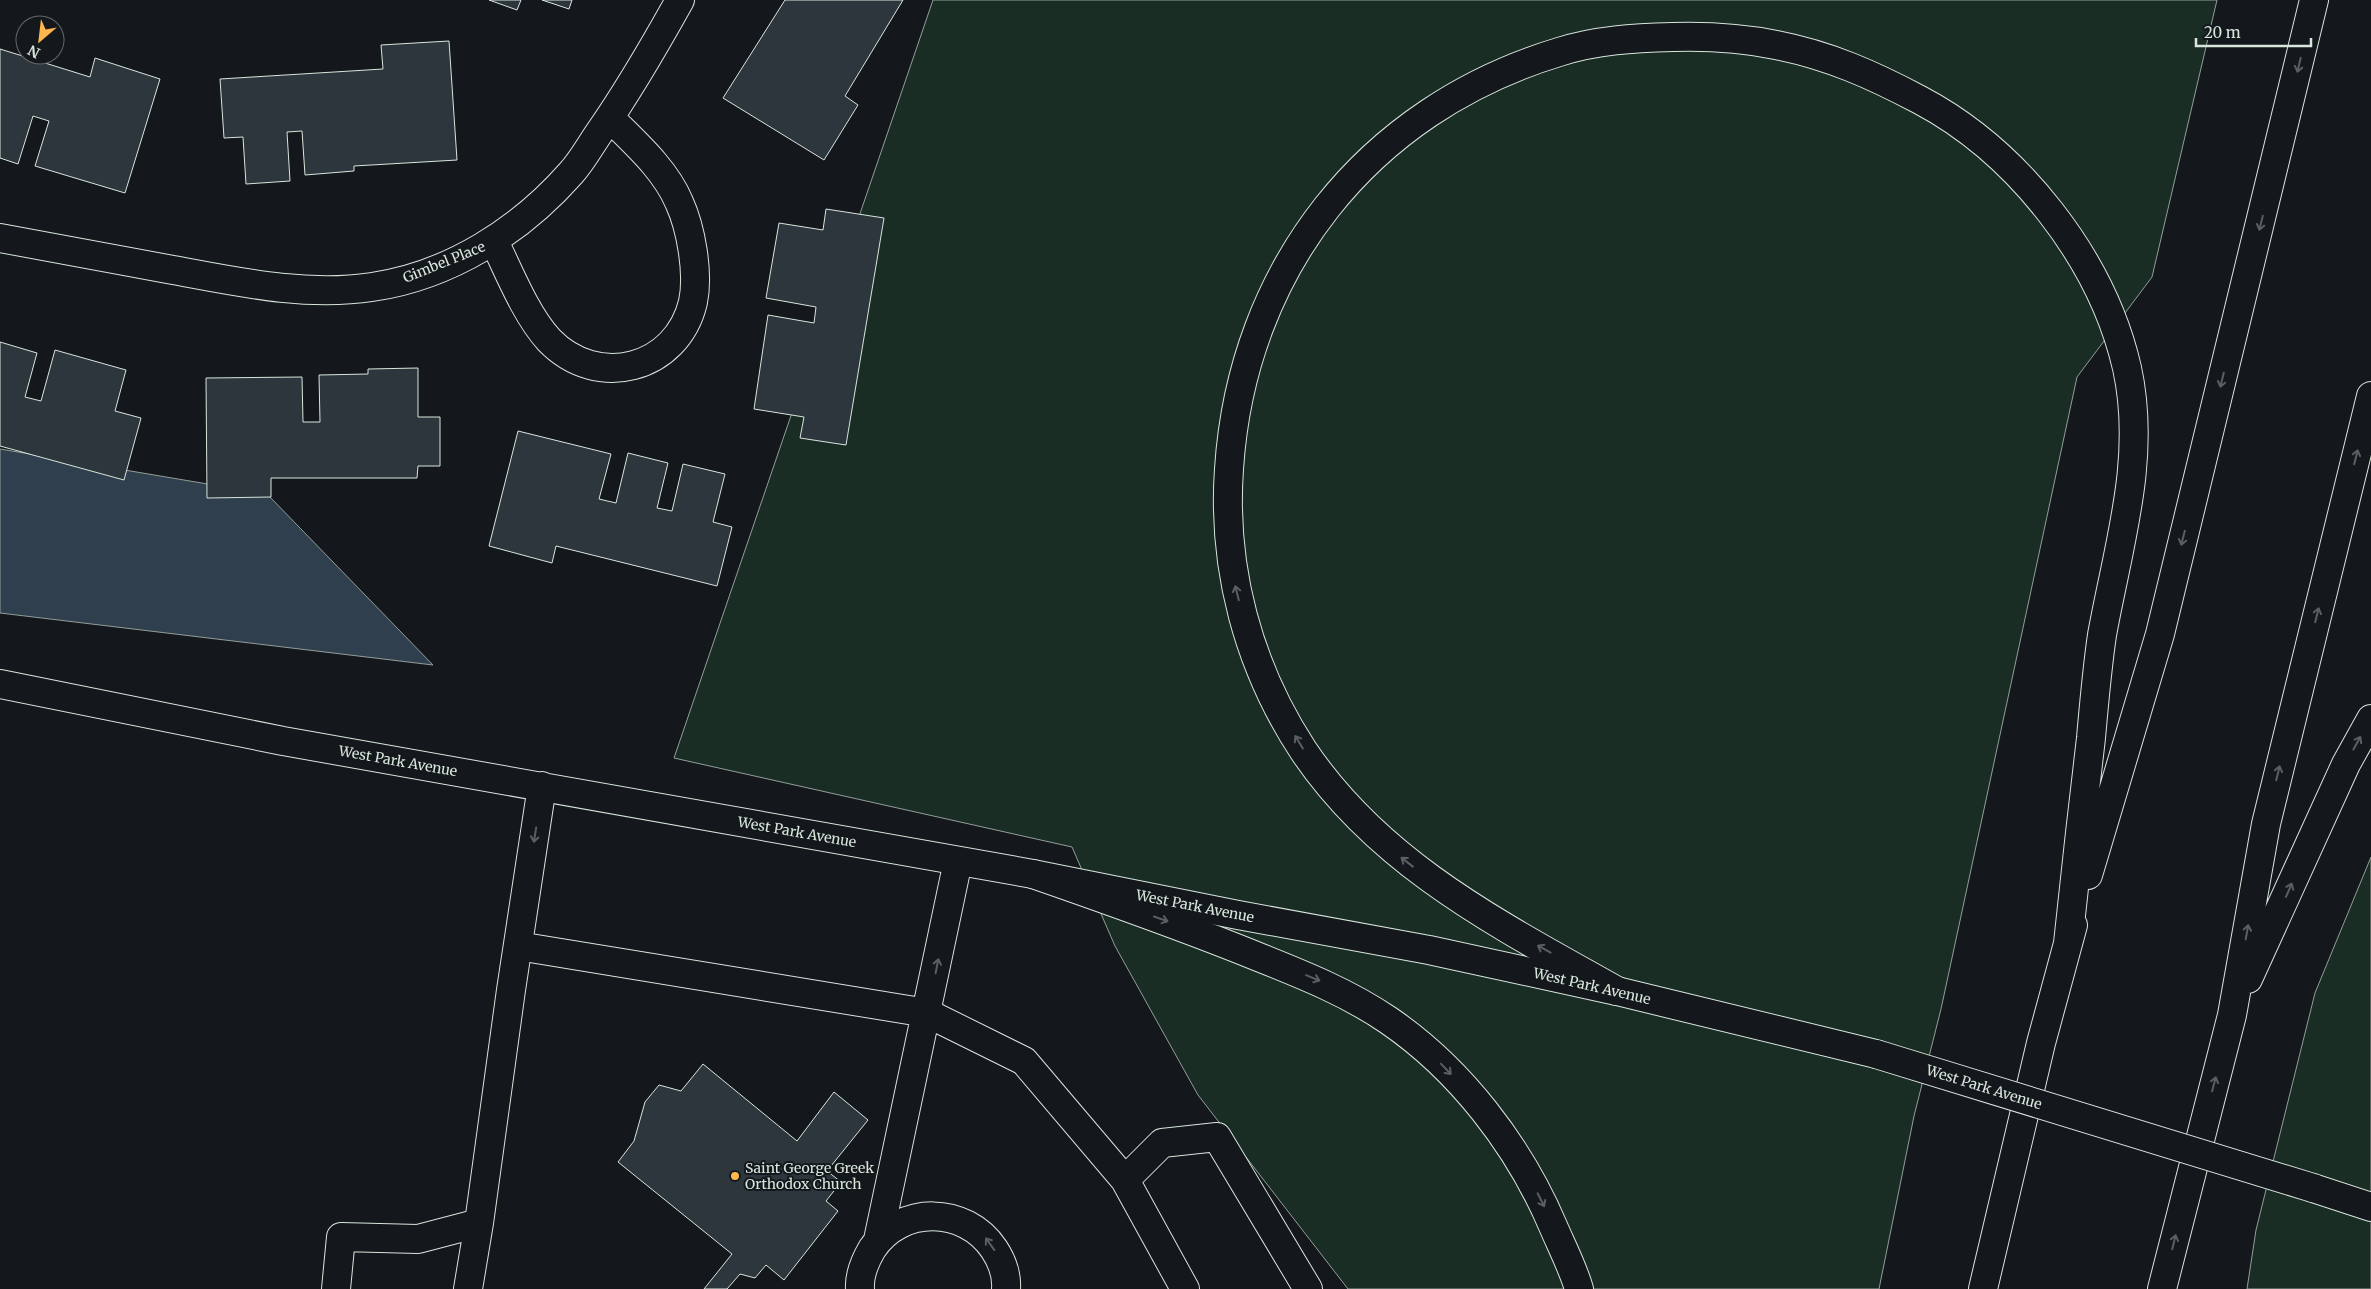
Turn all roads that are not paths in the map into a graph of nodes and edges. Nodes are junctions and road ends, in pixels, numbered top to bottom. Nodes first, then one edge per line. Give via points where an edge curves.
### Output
1 (680, 0) edge
2 (2314, 0) edge
3 (610, 118) junction
4 (0, 238) edge
5 (494, 241) junction
6 (2371, 396) edge
7 (0, 684) edge
8 (2371, 719) edge
9 (542, 786) junction
10 (958, 861) junction
11 (1033, 874) junction
12 (2068, 943) junction
13 (518, 946) junction
14 (1617, 990) junction
15 (927, 1013) junction
16 (2232, 1015) junction
17 (1125, 1180) junction
18 (2371, 1207) edge
19 (479, 1223) junction
20 (878, 1240) junction
21 (336, 1289) edge
22 (468, 1289) edge
23 (860, 1289) edge
24 (1006, 1289) edge
25 (1185, 1289) edge
26 (1308, 1289) edge
27 (1579, 1289) edge
28 (1983, 1289) edge
29 (2162, 1289) edge

1 - 3 main road, Gimbel Place
2 -> 12 main road via 2160,634
3 - 5 main road, Gimbel Place via 572,172 531,212
3 - 5 main road via 666,179 679,202 691,238 695,283 693,301 685,325 665,350 637,365 619,369 593,367 571,359 548,340 528,309
4 - 5 main road, Gimbel Place via 240,282 310,290 372,287 407,279 467,256
16 -> 6 main road via 2266,824
7 - 9 main road, West Park Avenue via 283,741
16 -> 8 main road via 2346,764
9 - 10 main road, West Park Avenue
9 -> 13 main road
10 - 11 main road, West Park Avenue
15 -> 10 main road
11 - 14 main road, West Park Avenue via 1429,950
11 -> 27 main road via 1199,932 1324,983 1388,1020 1439,1062 1495,1125 1543,1202
14 -> 12 main road via 1475,911 1431,881 1399,856 1352,810 1306,755 1277,707 1250,645 1233,579 1226,504 1231,428 1248,355 1262,317 1296,250 1336,195 1364,165 1422,116 1457,94 1488,78 1560,51 1633,38 1707,36 1773,44 1869,73 1935,108 2019,175 2063,228 2095,281 2112,319 2126,365 2133,405 2135,446 2130,496 2102,640
12 - 28 main road via 2040,1043
13 - 15 main road
13 - 19 main road
14 - 18 main road, West Park Avenue, bridge via 1876,1054
15 - 17 main road via 1024,1061
15 - 20 main road
29 -> 16 main road
17 - 25 main road
17 - 26 main road via 1162,1142 1217,1137
19 - 21 main road via 418,1239 341,1237
19 - 22 main road
20 - 23 main road via 866,1260
24 -> 20 main road via 1000,1259 987,1239 968,1224 944,1216 920,1216 897,1224

